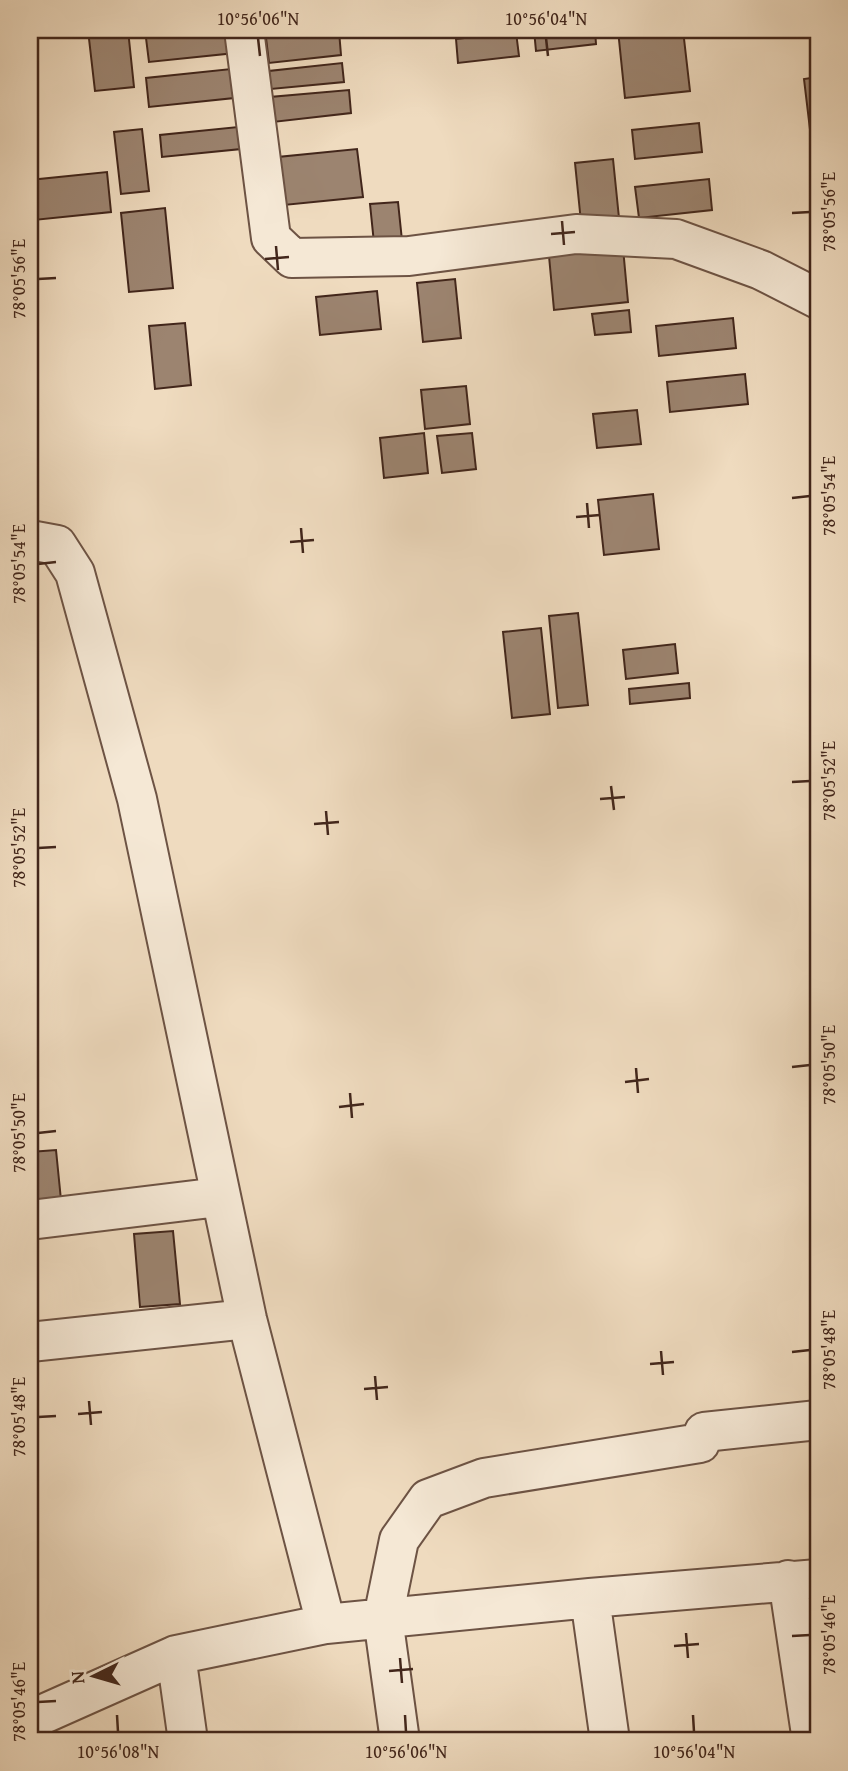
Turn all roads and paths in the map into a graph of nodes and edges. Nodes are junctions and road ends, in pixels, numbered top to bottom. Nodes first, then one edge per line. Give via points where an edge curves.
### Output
1 (244, 30) edge
2 (818, 299) edge
3 (30, 540) edge
4 (219, 1196) junction
5 (30, 1220) edge
6 (247, 1319) junction
7 (30, 1342) edge
8 (818, 1420) edge
9 (803, 1580) edge
10 (590, 1598) junction
11 (383, 1618) junction
12 (326, 1624) junction
13 (176, 1655) junction
14 (30, 1720) edge
15 (188, 1741) edge
16 (400, 1741) edge
17 (610, 1741) edge
18 (812, 1741) edge

1 - 2 street via 271,238 292,258 409,256 576,234 676,239 761,270
3 - 4 street via 57,545 75,573 137,799
4 - 5 street
4 - 6 street
6 - 7 street
6 - 12 street
8 - 11 street via 704,1432 700,1443 485,1478 428,1499 399,1540
9 - 10 street
9 - 18 street
10 - 11 street
10 - 17 street
11 - 12 street
11 - 16 street
12 - 13 street
13 - 14 street
13 - 15 street

